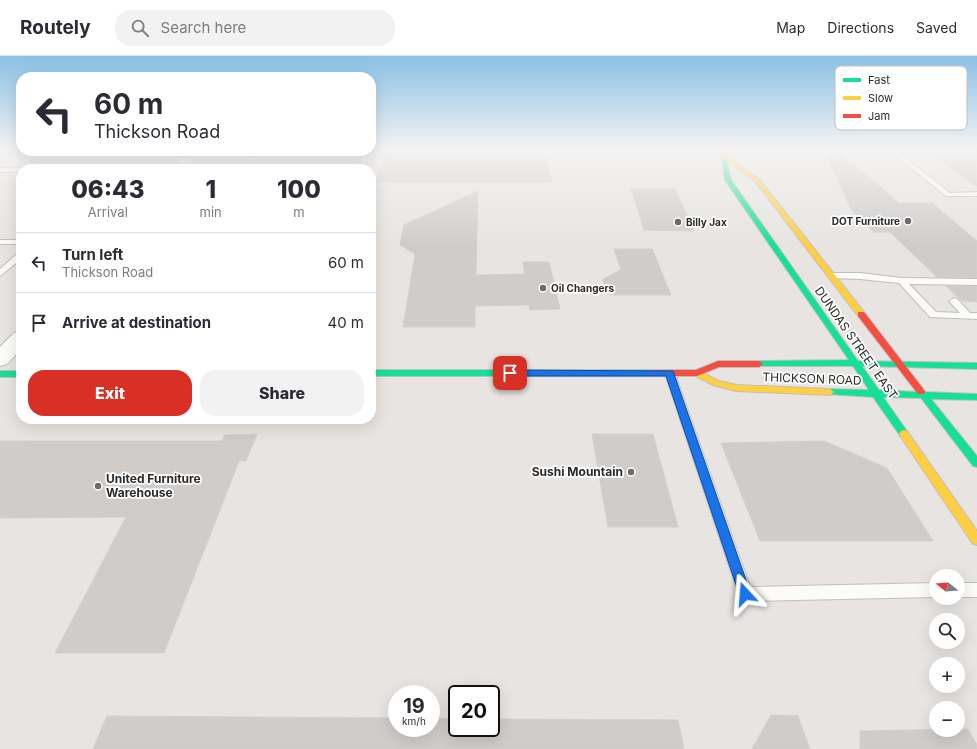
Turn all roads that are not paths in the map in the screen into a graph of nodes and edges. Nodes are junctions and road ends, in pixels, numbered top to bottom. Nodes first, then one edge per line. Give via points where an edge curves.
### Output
1 (728, 180) edge
2 (757, 180) edge
3 (930, 180) edge
4 (977, 194) edge
5 (0, 242) edge
6 (16, 242) edge
7 (16, 259) edge
8 (0, 273) edge
9 (833, 276) junction
10 (902, 281) junction
11 (977, 282) edge
12 (954, 301) dead end
13 (972, 316) edge
14 (16, 342) edge
15 (0, 359) edge
16 (856, 364) junction
17 (902, 365) junction
18 (977, 366) edge
19 (376, 373) edge
20 (697, 373) junction
21 (0, 374) edge
22 (16, 374) edge
23 (670, 374) junction
24 (877, 394) junction
25 (925, 395) junction
26 (977, 397) edge
27 (977, 463) edge
28 (977, 540) edge
29 (929, 590) edge
30 (965, 590) edge
31 (977, 590) edge

1 - 16 main road, DUNDAS STREET EAST
2 - 9 main road, DUNDAS STREET EAST
3 - 4 lane via 948,194
5 - 6 lane
7 - 8 lane
9 - 10 lane via 864,276
9 - 17 main road, DUNDAS STREET EAST
10 - 11 lane via 938,285
10 - 13 lane via 932,315
12 - 13 lane
14 - 15 street
16 - 17 main road, THICKSON ROAD
16 - 20 main road, THICKSON ROAD via 718,364
16 - 24 main road, DUNDAS STREET EAST
17 - 18 main road, THICKSON ROAD
17 - 25 main road, DUNDAS STREET EAST
19 - 23 main road, THICKSON ROAD
20 - 23 main road, THICKSON ROAD
20 - 24 main road, THICKSON ROAD via 716,383 736,388
21 - 22 main road
23 - 29 lane via 745,594
24 - 25 main road, THICKSON ROAD
24 - 28 main road, DUNDAS STREET EAST
25 - 26 main road, THICKSON ROAD
25 - 27 main road, DUNDAS STREET EAST
30 - 31 lane

